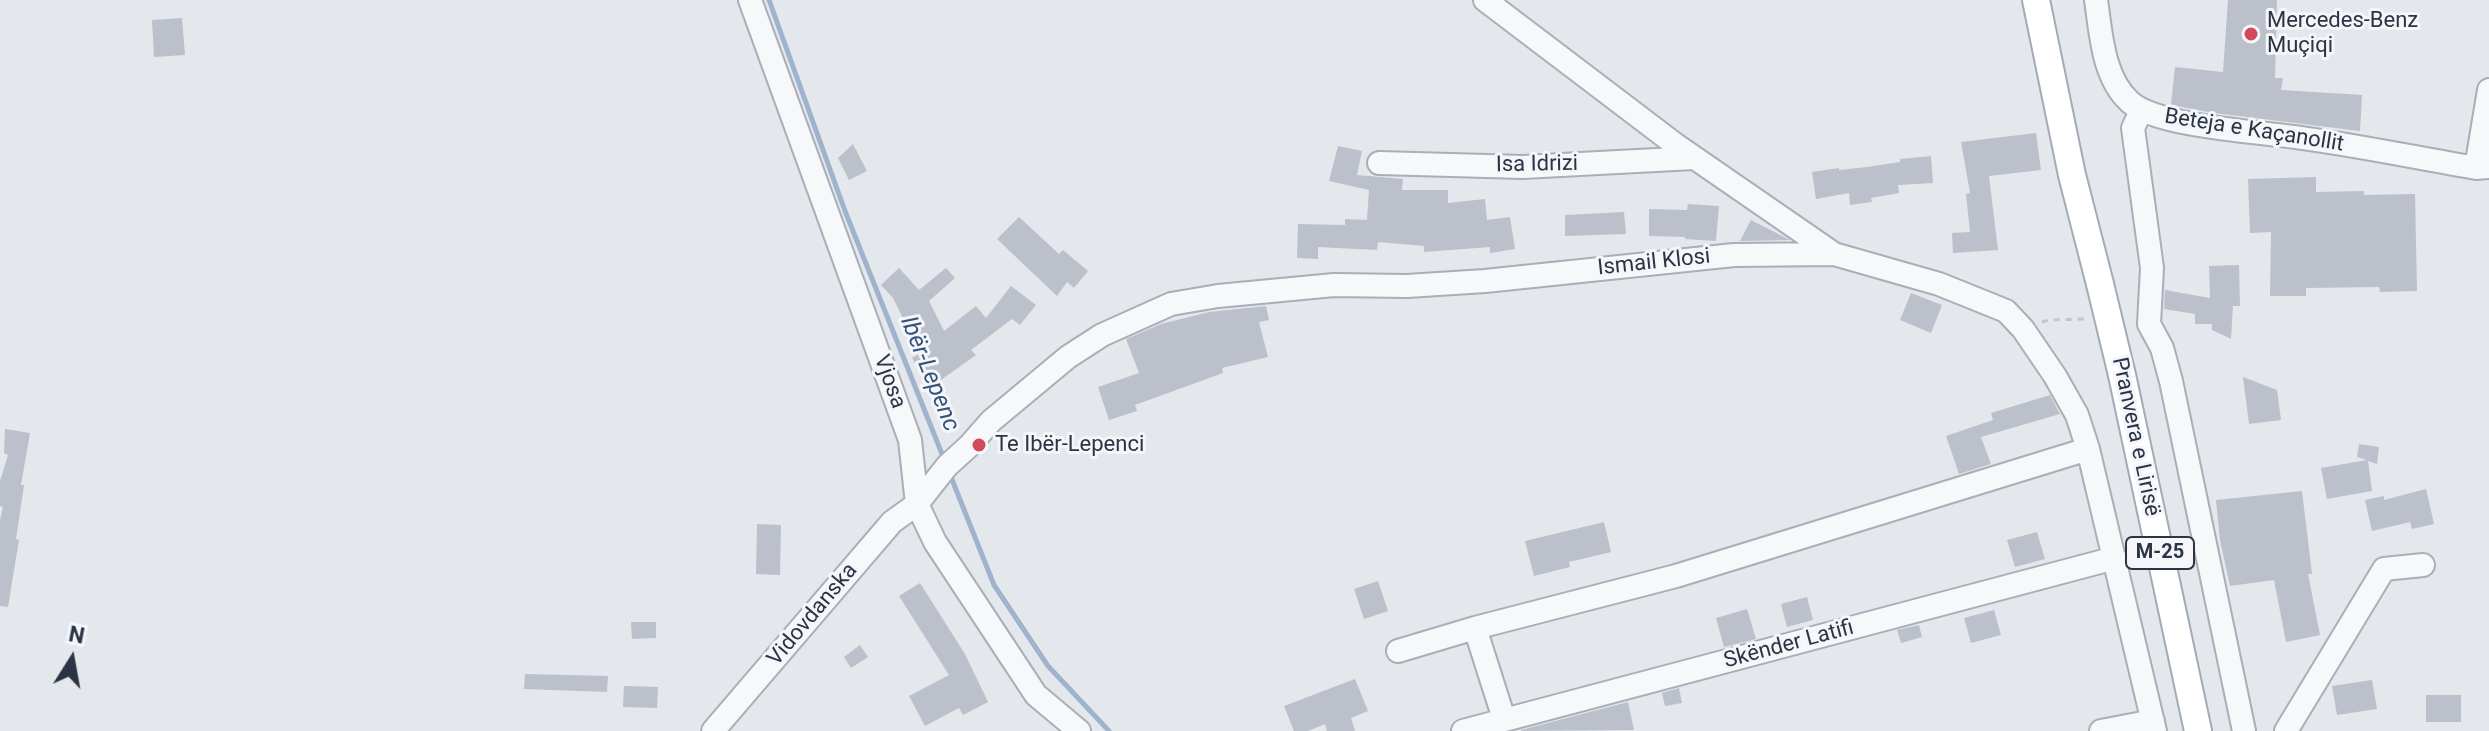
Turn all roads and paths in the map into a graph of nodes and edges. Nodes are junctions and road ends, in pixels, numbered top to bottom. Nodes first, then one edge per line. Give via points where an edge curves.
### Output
1 (750, 0) edge
2 (1485, 0) edge
3 (2036, 0) edge
4 (2046, 0) edge
5 (2096, 0) edge
6 (2489, 90) edge
7 (2141, 111) junction
8 (1694, 158) junction
9 (1379, 163) dead end
10 (2483, 167) edge
11 (1834, 254) junction
12 (2100, 284) junction
13 (2088, 449) junction
14 (917, 504) junction
15 (2115, 558) junction
16 (2423, 565) dead end
17 (1475, 628) junction
18 (1398, 651) dead end
19 (1504, 719) junction
20 (2154, 726) edge
21 (713, 731) edge
22 (1079, 731) edge
23 (1463, 731) edge
24 (2101, 731) edge
25 (2198, 731) edge
26 (2244, 731) edge
27 (2286, 731) edge

1 - 14 street, Vjosa via 910,440
2 - 8 street
3 - 12 main road, Pranvera e Lirisë / M-25
4 - 12 main road, Pranvera e Lirisë / M-25
5 - 7 street, Beteja e Kaçanollit via 2105,54 2117,85
6 - 10 street
7 - 10 street, Beteja e Kaçanollit
7 - 26 street via 2133,128 2152,268 2149,324 2171,381
8 - 9 street, Isa Idrizi via 1523,167
8 - 11 street
11 - 13 street, Ismail Klosi via 1939,284 2006,311 2055,376
11 - 14 street, Ismail Klosi via 1734,255 1407,286 1319,286 1171,304 1102,335 1068,357 991,421
12 - 25 main road, Pranvera e Lirisë / M-25, bridge
13 - 15 street, Ismail Klosi
13 - 17 street via 1676,576
14 - 21 street, Vidovdanska via 892,522
14 - 22 street, Vjosa via 935,542 1036,695
15 - 19 street, Skënder Latifi
15 - 20 street, Ismail Klosi
16 - 27 street via 2384,569
17 - 18 street
17 - 19 street
19 - 23 street, Skënder Latifi
20 - 24 street

